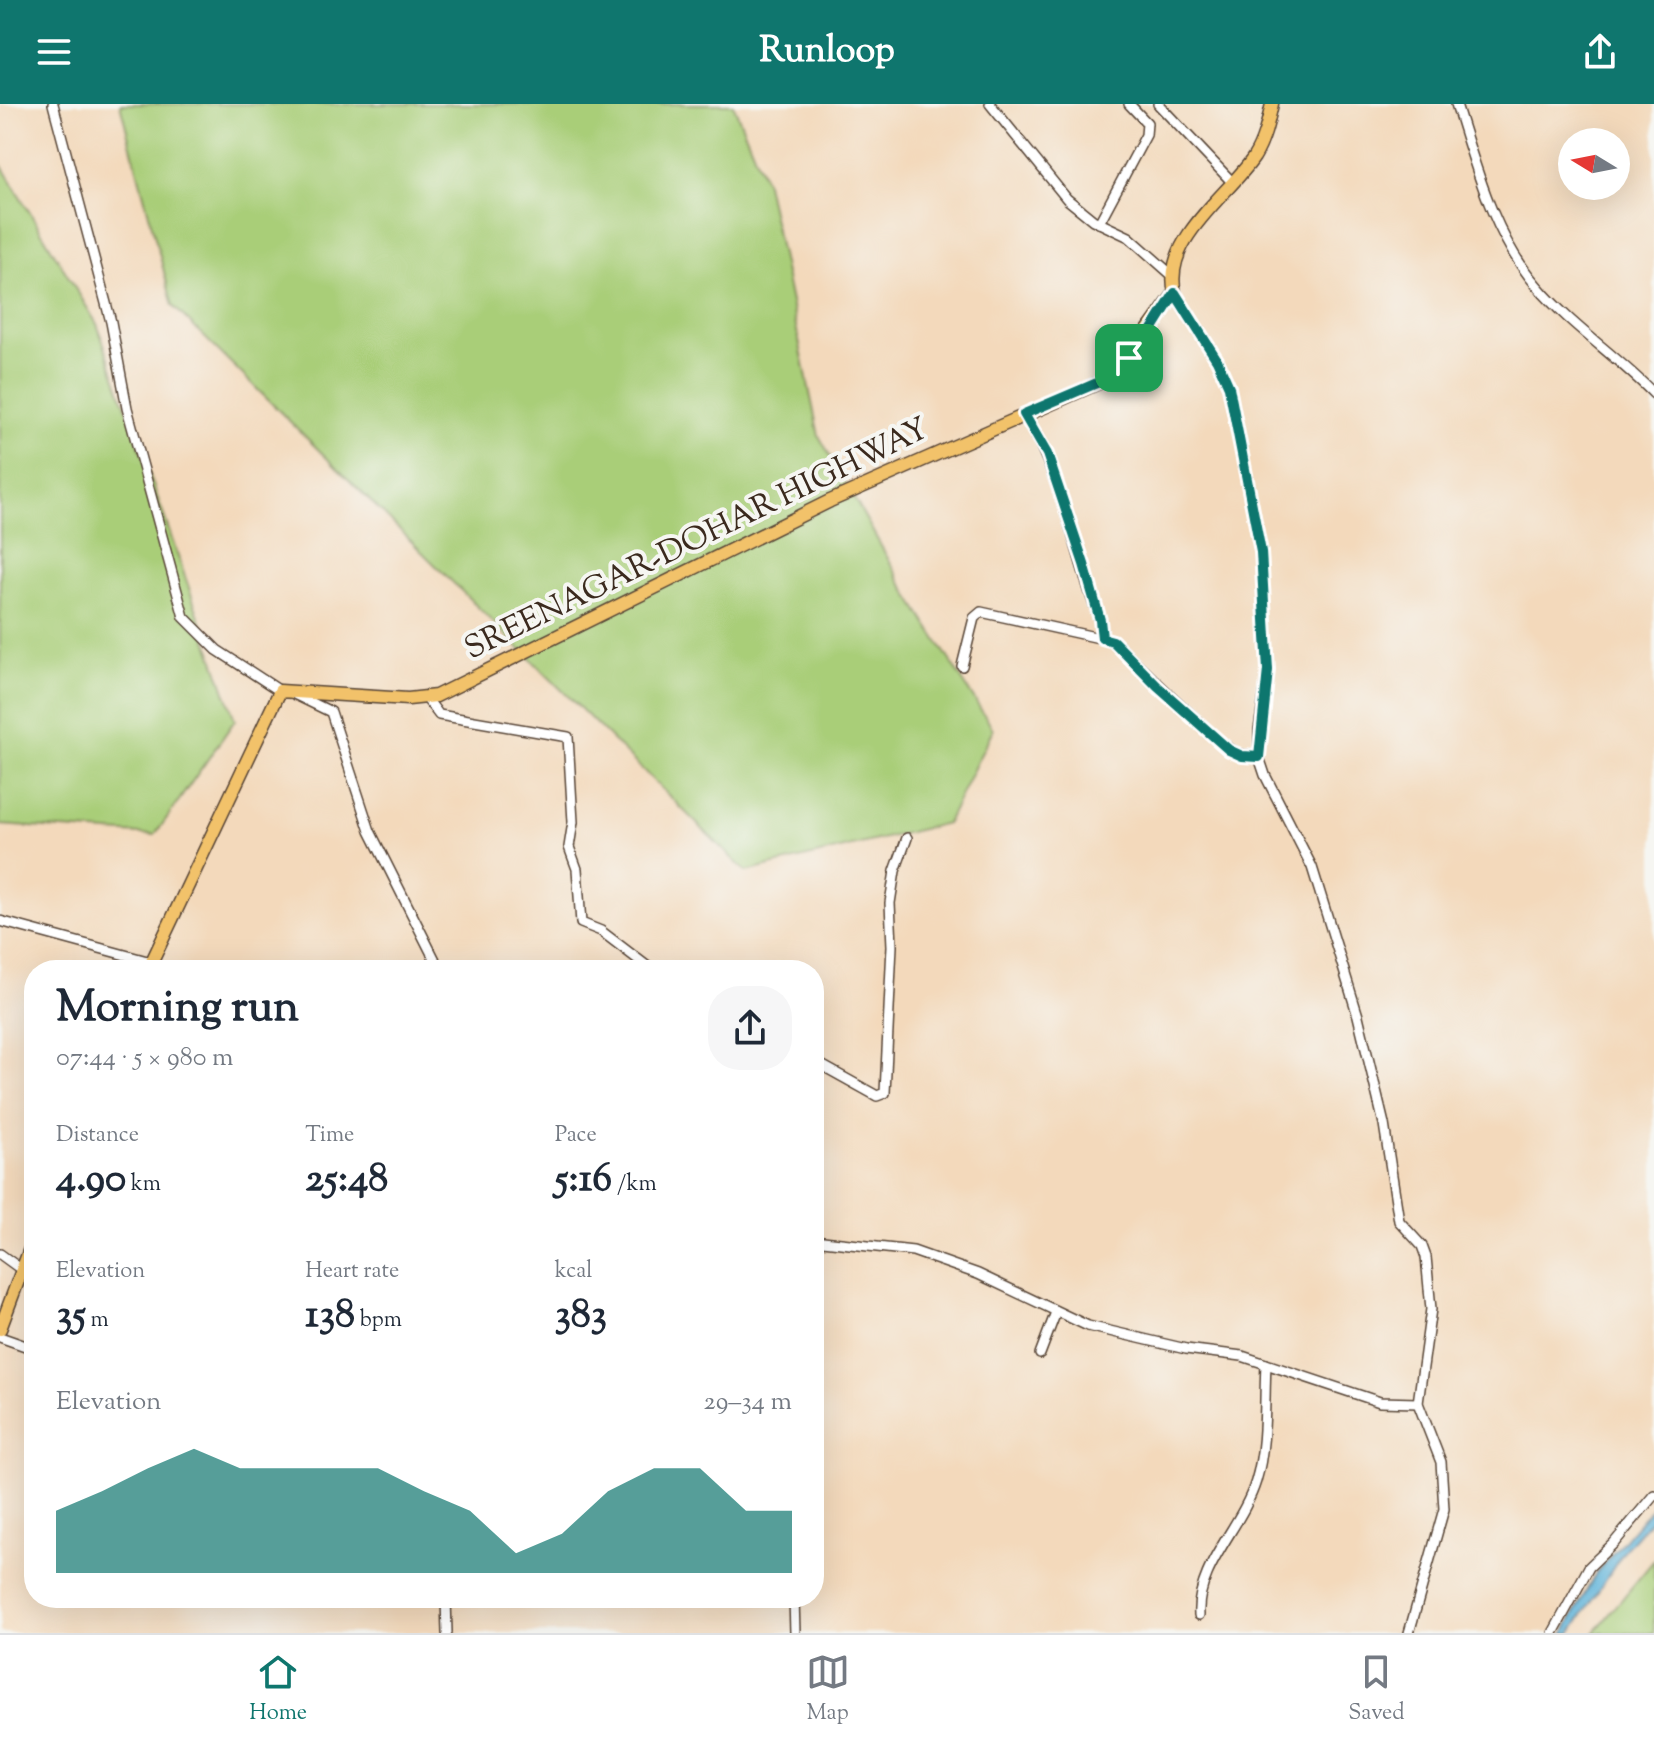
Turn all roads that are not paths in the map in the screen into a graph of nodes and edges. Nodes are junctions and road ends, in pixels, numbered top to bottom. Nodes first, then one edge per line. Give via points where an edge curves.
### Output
1 (53, 104) edge
2 (990, 104) edge
3 (1129, 104) edge
4 (1158, 104) edge
5 (1272, 104) edge
6 (1456, 104) edge
7 (1233, 183) junction
8 (1099, 223) junction
9 (1173, 276) junction
10 (1175, 293) junction
11 (1654, 394) edge
12 (1024, 414) junction
13 (1102, 638) junction
14 (962, 666) dead end
15 (284, 690) junction
16 (427, 699) junction
17 (1259, 757) junction
18 (907, 838) dead end
19 (0, 921) edge
20 (130, 960) edge
21 (153, 960) edge
22 (435, 960) edge
23 (639, 960) edge
24 (824, 1067) edge
25 (824, 1241) edge
26 (0, 1254) edge
27 (24, 1265) edge
28 (22, 1270) junction
29 (1056, 1312) junction
30 (0, 1329) edge
31 (0, 1337) edge
32 (24, 1345) edge
33 (1040, 1354) dead end
34 (1266, 1364) junction
35 (1418, 1403) junction
36 (1654, 1495) edge
37 (446, 1608) edge
38 (794, 1608) edge
39 (1199, 1615) dead end
40 (447, 1633) edge
41 (795, 1633) edge
42 (1409, 1633) edge
43 (1553, 1633) edge

1 - 15 street via 184,617 217,650
2 - 8 street via 1067,199
3 - 8 street via 1147,123 1146,135
4 - 7 street
5 - 7 main road via 1261,143
6 - 11 street via 1493,217 1522,266 1554,304
7 - 9 main road via 1188,238
8 - 9 street via 1129,237
9 - 10 main road
10 - 12 main road, SREENAGAR-DOHAR HIGHWAY via 1111,377
10 - 17 street via 1229,387 1261,552 1268,670
12 - 13 street via 1047,454
12 - 16 main road, SREENAGAR-DOHAR HIGHWAY via 830,501
13 - 14 street via 981,612 974,618
13 - 17 street via 1113,641 1229,750
15 - 16 main road, SREENAGAR-DOHAR HIGHWAY
15 - 21 main road
15 - 22 street via 331,712 370,831
16 - 23 street via 439,715 568,737 573,822 569,847 577,869 581,923 601,931
17 - 35 street via 1312,867 1358,1016 1384,1124 1399,1221 1426,1257 1431,1309
18 - 24 street via 890,903 885,1093 877,1096
19 - 20 street
25 - 29 street via 913,1251 978,1274
26 - 28 street
27 - 28 main road
28 - 30 main road
29 - 33 street
29 - 34 street via 1125,1336
31 - 32 street
34 - 35 street via 1380,1402
34 - 39 street via 1258,1476 1199,1590
35 - 42 street via 1441,1462 1445,1499
36 - 43 street via 1589,1567
37 - 40 street
38 - 41 street

